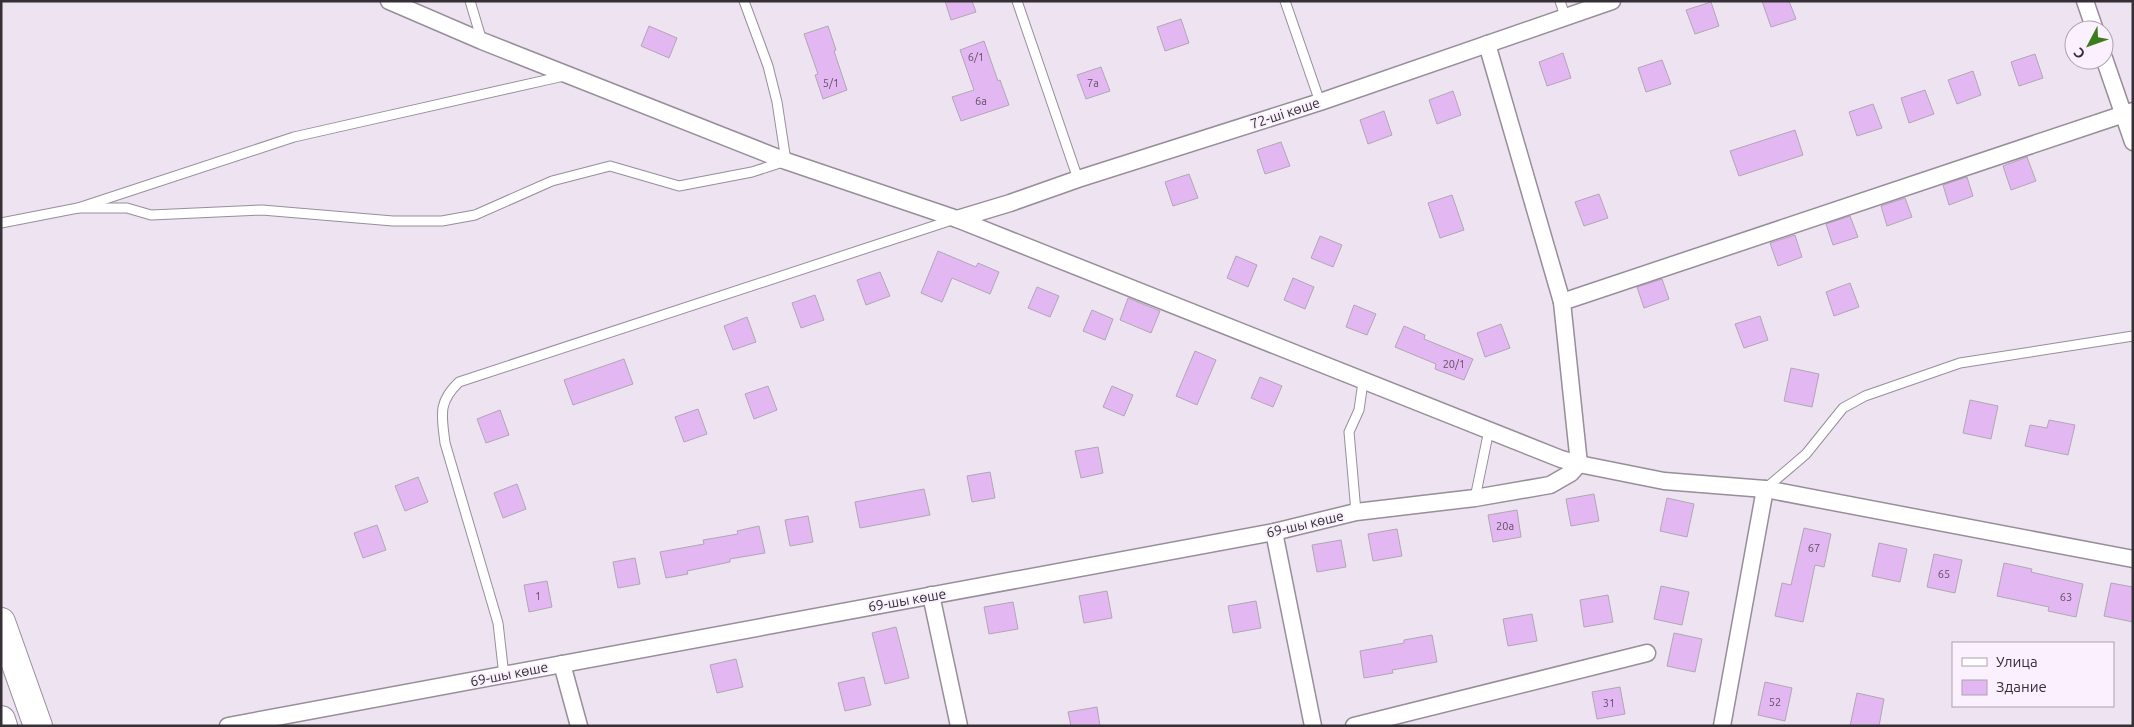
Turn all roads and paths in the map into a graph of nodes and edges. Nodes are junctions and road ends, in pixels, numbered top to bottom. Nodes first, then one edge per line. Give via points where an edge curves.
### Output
1 (389, 1) edge
2 (470, 1) edge
3 (744, 1) edge
4 (1017, 1) edge
5 (1285, 1) edge
6 (1612, 1) edge
7 (2085, 1) edge
8 (1562, 9) edge
9 (2091, 20) edge
10 (482, 41) junction
11 (1488, 44) junction
12 (2109, 70) edge
13 (567, 75) junction
14 (1320, 102) junction
15 (2128, 113) edge
16 (2133, 142) edge
17 (786, 161) junction
18 (1078, 179) junction
19 (78, 208) junction
20 (957, 219) junction
21 (1, 223) edge
22 (1562, 302) junction
23 (2133, 336) edge
24 (1363, 382) junction
25 (1489, 430) junction
26 (1580, 464) junction
27 (1765, 489) junction
28 (1475, 498) junction
29 (1356, 512) junction
30 (1274, 532) junction
31 (2133, 559) edge
32 (930, 595) junction
33 (1, 622) edge
34 (1647, 654) dead end
35 (562, 664) junction
36 (504, 676) junction
37 (1, 720) edge
38 (3, 726) edge
39 (38, 726) edge
40 (228, 726) edge
41 (579, 726) edge
42 (959, 726) edge
43 (1313, 726) edge
44 (1354, 726) edge
45 (1722, 726) edge

1 - 10 street
2 - 10 lane
3 - 17 lane via 768,66
4 - 18 lane
5 - 14 lane
6 - 8 street, 72-ші көше
7 - 9 street
8 - 11 street, 72-ші көше
10 - 13 street
11 - 14 street, 72-ші көше
11 - 22 street
12 - 15 street
13 - 17 street
13 - 19 lane via 294,137
14 - 18 street, 72-ші көше
15 - 16 street
15 - 22 street
17 - 19 lane via 752,172 679,186 610,166 552,182 475,215 442,221 393,221 262,210 151,215 127,208
17 - 20 street
18 - 20 street, 72-ші көше
19 - 21 lane
20 - 24 street
20 - 36 lane via 459,382 449,392 443,404 442,417 446,443 498,623
22 - 26 street
23 - 27 lane via 1960,363 1865,396 1843,408 1806,454
24 - 25 street
24 - 29 lane via 1359,410 1349,432
25 - 26 street
25 - 28 lane
26 - 27 street via 1664,481
26 - 28 street, 69-шы көше via 1550,485
27 - 31 street
27 - 45 street
28 - 29 street, 69-шы көше
29 - 30 street, 69-шы көше
30 - 32 street, 69-шы көше
30 - 43 street
32 - 35 street, 69-шы көше
32 - 42 street
33 - 39 highway
34 - 44 street
35 - 36 street, 69-шы көше
35 - 41 street
36 - 40 street, 69-шы көше
37 - 38 highway

